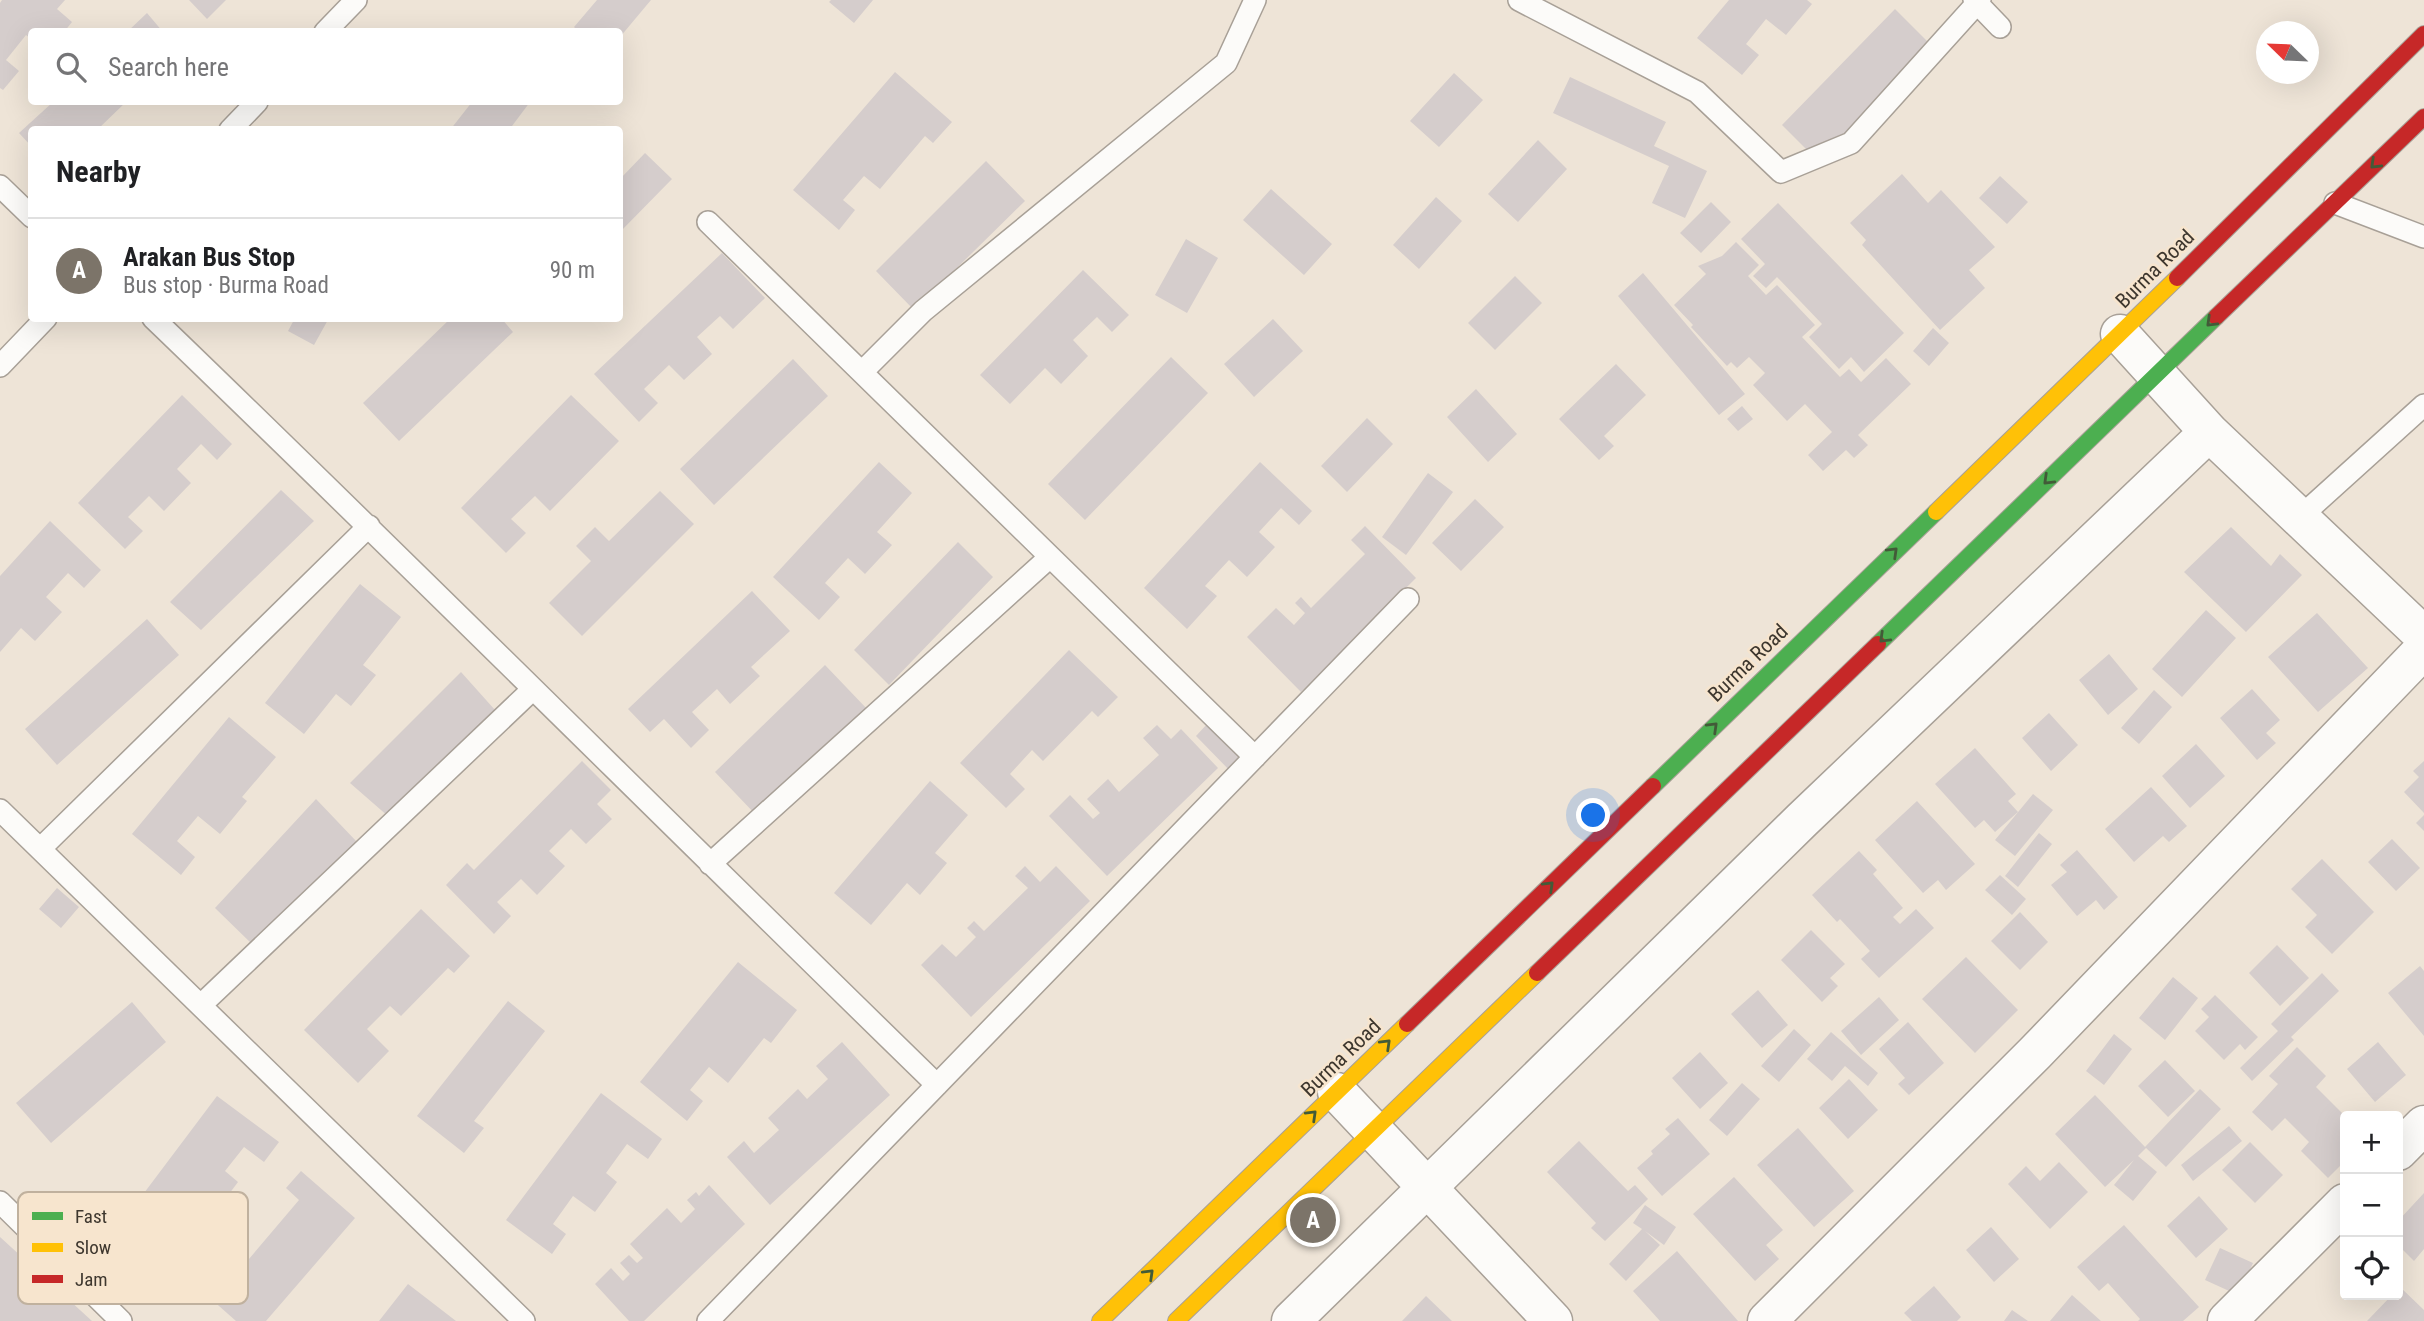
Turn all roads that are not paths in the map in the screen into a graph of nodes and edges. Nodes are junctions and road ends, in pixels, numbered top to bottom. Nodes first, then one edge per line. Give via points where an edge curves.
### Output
1 (356, 0) edge
2 (1255, 0) edge
3 (1520, 0) edge
4 (1977, 1) edge
5 (2000, 27) dead end
6 (329, 28) edge
7 (2424, 34) edge
8 (254, 105) edge
9 (2424, 117) edge
10 (234, 126) edge
11 (0, 186) edge
12 (2335, 203) junction
13 (28, 213) edge
14 (708, 222) dead end
15 (2424, 237) edge
16 (42, 322) edge
17 (157, 322) edge
18 (2120, 334) junction
19 (0, 366) edge
20 (862, 372) junction
21 (2157, 374) junction
22 (2424, 405) edge
23 (2209, 432) junction
24 (2299, 518) junction
25 (369, 526) junction
26 (1050, 557) junction
27 (1408, 599) dead end
28 (2424, 636) edge
29 (2424, 649) edge
30 (532, 690) junction
31 (1255, 757) junction
32 (0, 810) edge
33 (40, 849) junction
34 (710, 864) junction
35 (201, 1004) junction
36 (937, 1085) junction
37 (1337, 1091) junction
38 (2424, 1125) edge
39 (1372, 1130) junction
40 (2403, 1146) edge
41 (1427, 1189) junction
42 (0, 1202) edge
43 (2340, 1208) edge
44 (18, 1220) edge
45 (104, 1304) edge
46 (121, 1321) edge
47 (524, 1321) edge
48 (708, 1321) edge
49 (1100, 1321) edge
50 (1176, 1321) edge
51 (1291, 1321) edge
52 (1553, 1321) edge
53 (1767, 1321) edge
54 (2227, 1321) edge

1 - 6 lane
2 - 20 lane via 1226,63 923,311
3 - 4 lane via 1697,92 1781,172 1851,143
4 - 5 lane
7 - 18 main road, Burma Road
8 - 10 lane
9 -> 12 main road
11 - 13 lane
12 - 15 lane
12 -> 21 main road
14 - 20 lane
16 - 19 lane
17 - 25 lane
18 - 21 street
37 -> 18 main road, Burma Road
20 - 26 lane
21 - 23 street
21 -> 39 main road
22 - 24 lane
23 - 24 street
23 - 41 street via 1802,820
24 - 28 street
25 - 30 lane
25 - 33 lane
26 - 31 lane
26 - 34 lane
27 - 31 lane
29 - 53 street via 2035,1053
30 - 34 lane
30 - 35 lane
31 - 36 lane
32 - 33 lane
33 - 35 lane
34 - 36 lane
35 - 47 lane
36 - 48 lane
37 - 39 street
49 -> 37 main road, Burma Road
38 - 40 street
39 - 41 street
39 - 50 main road
41 - 51 street
41 - 52 street
42 - 44 lane
43 - 54 street
45 - 46 lane

